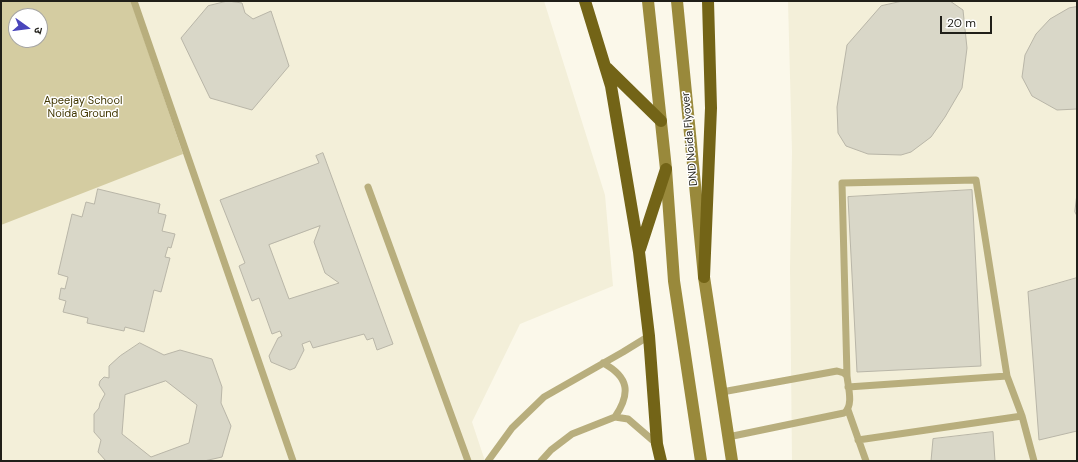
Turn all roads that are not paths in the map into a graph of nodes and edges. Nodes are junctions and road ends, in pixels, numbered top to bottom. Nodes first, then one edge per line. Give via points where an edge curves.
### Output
1 (134, 1) edge
2 (585, 1) edge
3 (648, 1) edge
4 (677, 1) edge
5 (708, 1) edge
6 (605, 67) junction
7 (660, 121) junction
8 (666, 170) junction
9 (368, 187) dead end
10 (640, 252) junction
11 (704, 277) junction
12 (649, 336) junction
13 (603, 363) junction
14 (847, 376) junction
15 (1007, 376) junction
16 (848, 387) junction
17 (722, 392) junction
18 (848, 410) junction
19 (1022, 416) junction
20 (615, 417) junction
21 (728, 437) junction
22 (858, 440) junction
23 (657, 444) junction
24 (551, 450) junction
25 (293, 461) edge
26 (468, 461) edge
27 (488, 461) edge
28 (541, 461) edge
29 (548, 461) edge
30 (661, 461) edge
31 (701, 461) edge
32 (732, 461) edge
33 (866, 461) edge
34 (1034, 461) edge

1 - 25 lane
2 - 6 highway
3 - 7 main road
4 - 11 main road, DND Noida Flyover
5 - 11 highway via 710,108
6 - 7 highway
6 - 10 highway via 611,86
7 - 8 main road
8 - 10 highway
8 - 31 main road via 674,281
9 - 26 lane
10 - 12 highway
11 - 17 main road, DND Noida Flyover
12 - 13 lane
12 - 23 highway
13 - 20 lane via 617,372 625,388 625,400
13 - 27 lane via 544,397 512,428
14 - 15 lane via 842,183 976,180
14 - 16 lane
14 - 17 lane via 837,371
15 - 16 lane
15 - 19 lane
16 - 18 lane
17 - 21 main road, DND Noida Flyover
18 - 21 lane via 840,414
18 - 22 lane
19 - 22 lane
19 - 34 lane
20 - 23 lane via 628,419
20 - 24 lane via 572,434
21 - 32 main road, DND Noida Flyover
22 - 33 lane
23 - 30 highway
24 - 28 lane
24 - 29 lane

